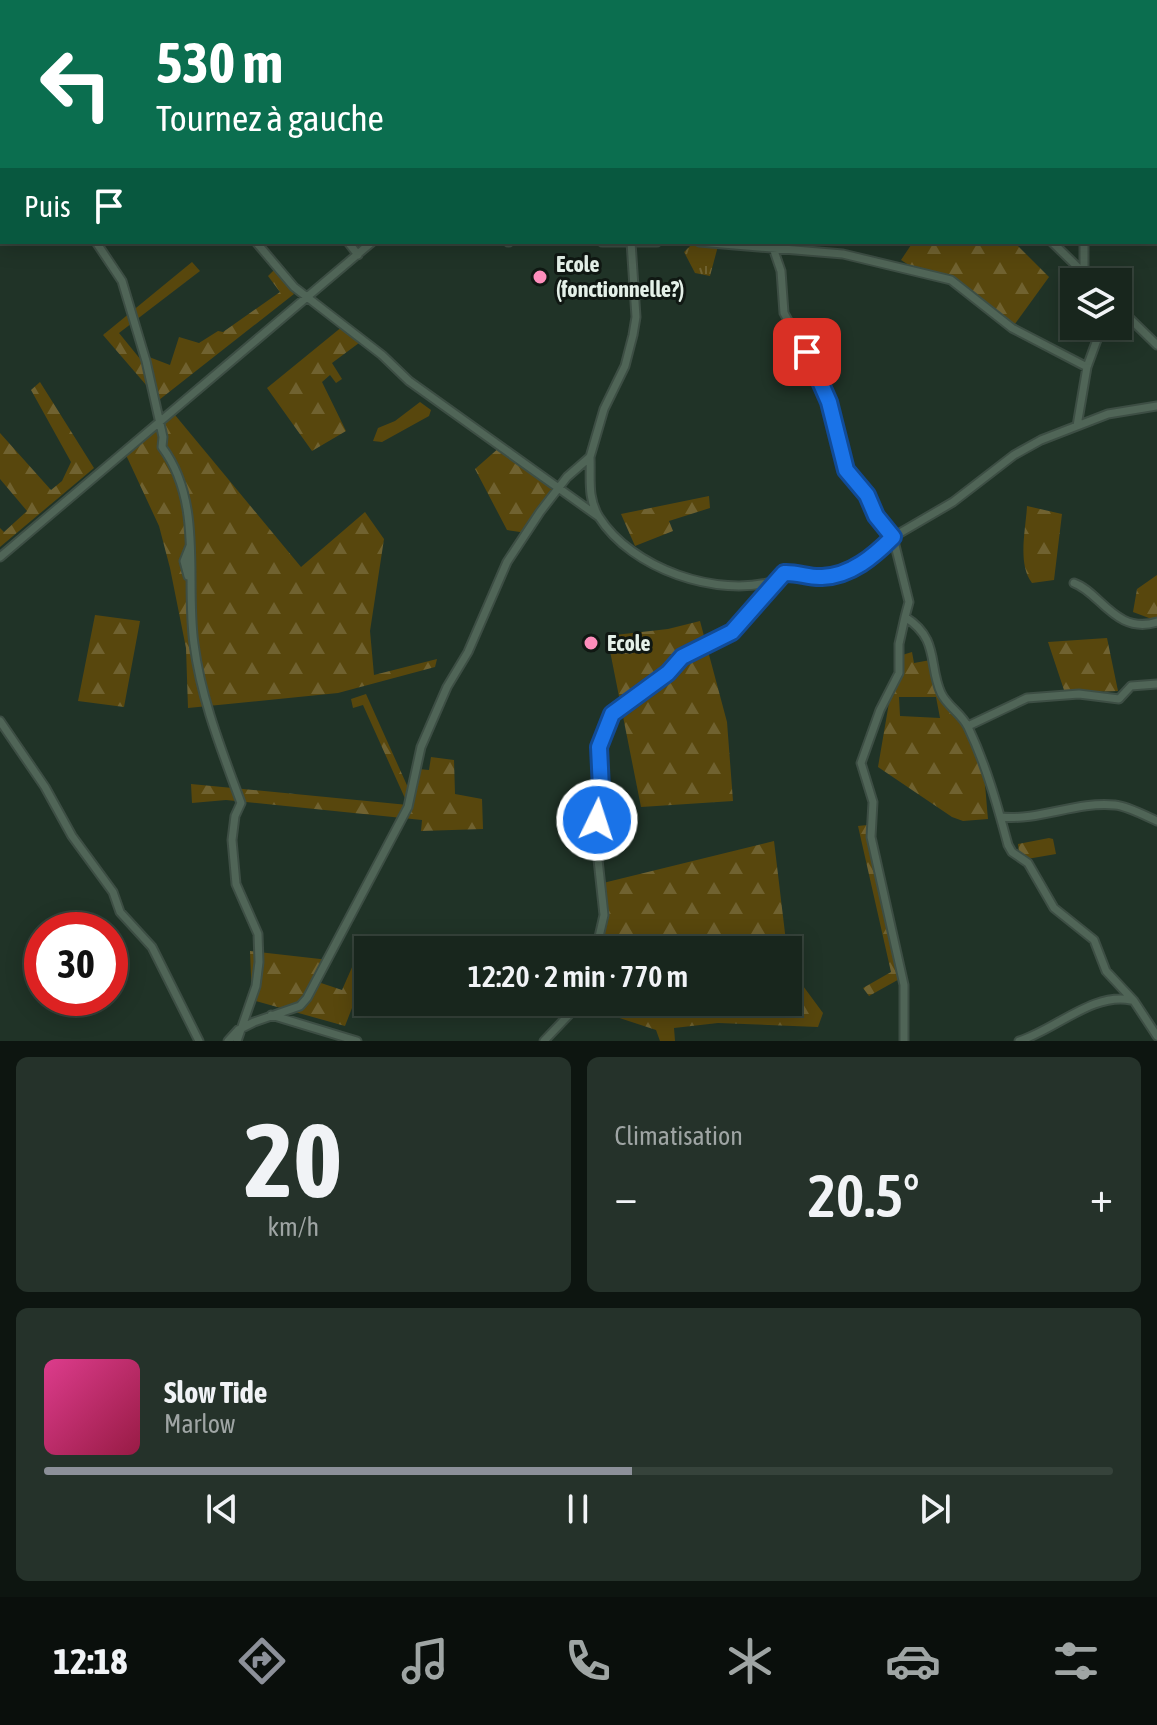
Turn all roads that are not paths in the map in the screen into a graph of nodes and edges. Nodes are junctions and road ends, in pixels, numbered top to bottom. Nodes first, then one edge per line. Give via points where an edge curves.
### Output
1 (97, 244) edge
2 (258, 244) edge
3 (350, 244) edge
4 (371, 244) edge
5 (632, 244) edge
6 (772, 244) edge
7 (1054, 244) edge
8 (1084, 244) edge
9 (358, 255) junction
10 (1079, 268) edge
11 (1084, 268) edge
12 (307, 297) junction
13 (1132, 321) edge
14 (1097, 340) edge
15 (1157, 345) edge
16 (1087, 367) junction
17 (1157, 406) edge
18 (160, 424) junction
19 (1077, 426) junction
20 (590, 457) junction
21 (559, 488) junction
22 (599, 517) junction
23 (893, 537) junction
24 (0, 557) edge
25 (777, 580) junction
26 (1074, 583) dead end
27 (905, 617) junction
28 (1157, 622) edge
29 (1157, 684) edge
30 (0, 721) edge
31 (968, 726) junction
32 (1001, 817) junction
33 (1157, 821) edge
34 (599, 936) edge
35 (1134, 1001) junction
36 (271, 1015) junction
37 (568, 1016) edge
38 (238, 1030) junction
39 (1157, 1036) edge
40 (199, 1041) edge
41 (228, 1041) edge
42 (237, 1041) edge
43 (357, 1041) edge
44 (544, 1041) edge
45 (904, 1041) edge
46 (1019, 1041) edge

1 - 18 street via 122,281
2 - 12 street
3 - 9 street
4 - 9 street
5 - 20 street via 633,335
6 - 16 street via 843,254 951,280 1012,328
6 - 23 street via 781,271 784,313 823,386 845,468
7 - 10 street
8 - 11 street
9 - 12 street
12 - 18 street
12 - 21 street via 418,387
13 - 15 street
14 - 16 street
16 - 19 street
17 - 19 street via 1124,409
18 - 24 street
18 - 38 street via 162,447 184,497 194,644 203,689 241,803 232,840 236,884 259,939 256,986
19 - 23 street via 1014,455 964,495
20 - 21 street
20 - 22 street via 590,493
21 - 22 street
21 - 36 street via 496,583 421,747 408,807 314,986 300,1006
22 - 25 street via 635,554 685,577 747,585
23 - 25 street via 854,567 825,577 784,573
23 - 27 street via 909,602
25 - 34 street via 732,632 682,657 607,723 597,762 601,789 596,841 605,907
26 - 28 street via 1122,618 1148,625
27 - 31 street via 915,623 936,659 942,696
27 - 45 street via 899,673 861,763 873,802 871,837 904,985
29 - 31 street via 1131,686 1119,699 1079,694 1027,698
30 - 40 street via 113,892 120,912 152,947
31 - 32 street
32 - 33 street via 1029,819 1065,808 1115,805
32 - 35 street via 1012,852 1028,863 1054,908 1092,937 1106,971
35 - 39 street
35 - 46 street via 1109,999
36 - 38 street
36 - 43 street
37 - 44 street
38 - 41 street
38 - 42 street

